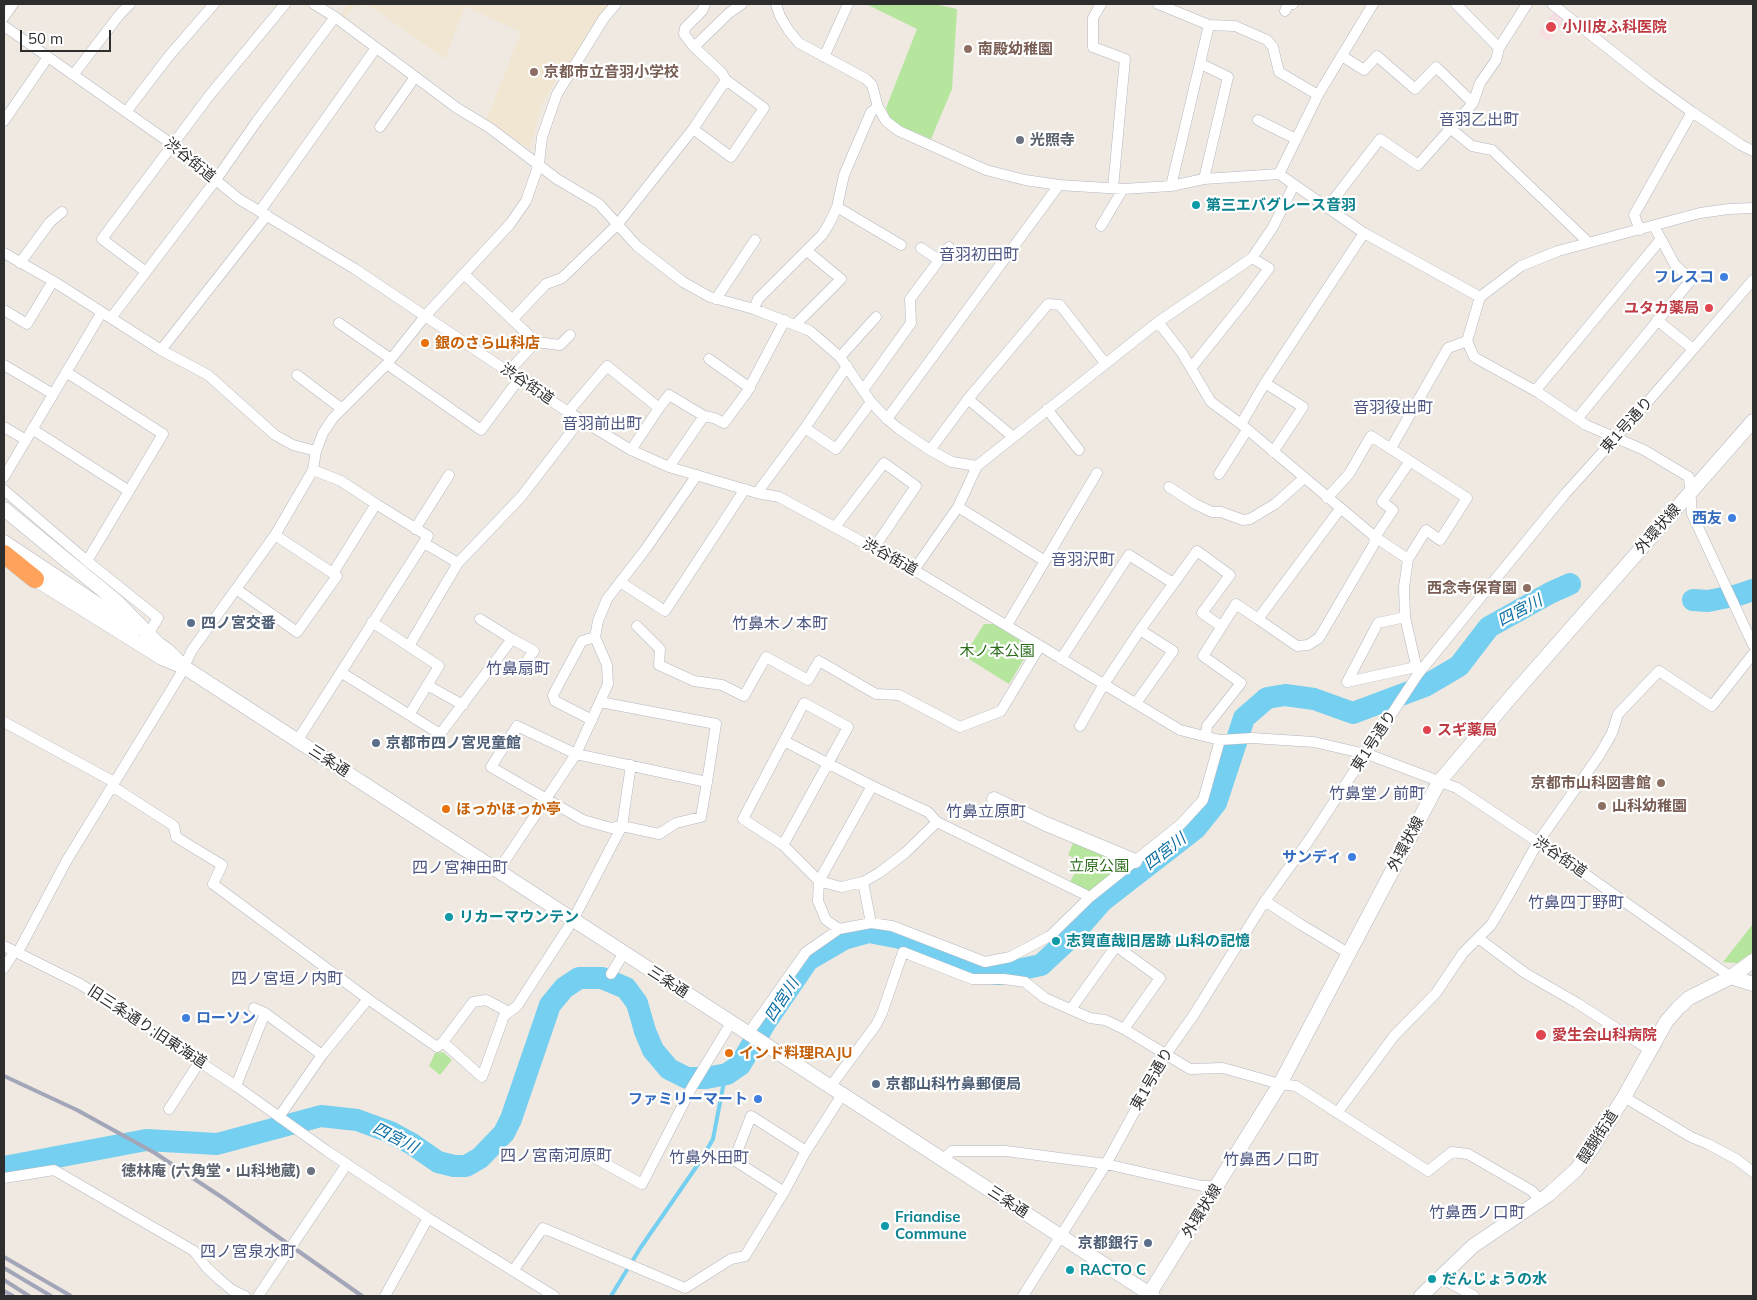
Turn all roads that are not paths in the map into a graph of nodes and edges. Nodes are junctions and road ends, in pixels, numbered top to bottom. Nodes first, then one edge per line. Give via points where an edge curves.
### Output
1 (13, 4) edge
2 (130, 4) edge
3 (214, 4) edge
4 (285, 4) edge
5 (314, 4) edge
6 (616, 4) edge
7 (705, 4) edge
8 (742, 4) edge
9 (776, 4) edge
10 (848, 4) edge
11 (1101, 4) edge
12 (1158, 4) edge
13 (1373, 4) edge
14 (1456, 4) edge
15 (1527, 4) edge
16 (1552, 4) edge
17 (4, 17) edge
18 (335, 17) junction
19 (1209, 25) junction
20 (4, 26) edge
21 (694, 47) junction
22 (376, 48) junction
23 (1500, 48) junction
24 (48, 56) junction
25 (1342, 56) junction
26 (824, 57) junction
27 (1200, 64) junction
28 (74, 74) junction
29 (415, 77) junction
30 (726, 80) junction
31 (1318, 95) junction
32 (1473, 103) junction
33 (878, 107) junction
34 (126, 112) junction
35 (1692, 112) junction
36 (1258, 120) dead end
37 (4, 121) edge
38 (380, 127) dead end
39 (1450, 128) junction
40 (693, 129) junction
41 (1296, 138) junction
42 (173, 145) junction
43 (1753, 151) edge
44 (539, 164) junction
45 (1279, 174) junction
46 (1204, 179) junction
47 (216, 181) junction
48 (1059, 185) junction
49 (1294, 185) junction
50 (1171, 186) junction
51 (1118, 189) junction
52 (837, 207) junction
53 (1327, 208) junction
54 (1753, 208) edge
55 (62, 212) dead end
56 (264, 213) junction
57 (617, 225) junction
58 (1101, 226) dead end
59 (1654, 226) junction
60 (1640, 230) junction
61 (1364, 233) junction
62 (1661, 239) junction
63 (755, 240) dead end
64 (1588, 242) junction
65 (901, 245) dead end
66 (949, 247) dead end
67 (920, 248) dead end
68 (807, 251) junction
69 (4, 253) edge
70 (1252, 258) junction
71 (940, 260) junction
72 (20, 263) junction
73 (146, 272) junction
74 (464, 274) junction
75 (1753, 280) edge
76 (53, 281) junction
77 (1480, 297) junction
78 (716, 299) junction
79 (754, 309) junction
80 (4, 310) edge
81 (106, 315) junction
82 (426, 315) junction
83 (876, 317) dead end
84 (512, 320) junction
85 (785, 320) junction
86 (1657, 320) junction
87 (1158, 322) junction
88 (339, 323) dead end
89 (796, 324) junction
90 (570, 334) dead end
91 (1467, 341) junction
92 (536, 342) junction
93 (1693, 349) junction
94 (161, 350) junction
95 (709, 359) dead end
96 (389, 361) junction
97 (844, 362) junction
98 (1105, 363) junction
99 (4, 365) edge
100 (1191, 368) junction
101 (66, 372) junction
102 (508, 372) junction
103 (297, 375) dead end
104 (518, 379) junction
105 (1266, 383) junction
106 (750, 388) junction
107 (863, 390) junction
108 (1535, 391) junction
109 (53, 394) junction
110 (968, 399) junction
111 (870, 402) junction
112 (659, 408) junction
113 (342, 409) junction
114 (1047, 409) junction
115 (568, 412) junction
116 (704, 416) junction
117 (581, 419) junction
118 (886, 419) junction
119 (1577, 419) junction
120 (1753, 421) edge
121 (4, 427) edge
122 (1244, 427) junction
123 (806, 428) junction
124 (32, 429) junction
125 (1012, 436) junction
126 (1617, 437) junction
127 (26, 440) junction
128 (1391, 448) junction
129 (632, 450) junction
130 (930, 450) junction
131 (1079, 450) dead end
132 (316, 451) junction
133 (1272, 452) junction
134 (1410, 461) junction
135 (976, 466) junction
136 (669, 467) junction
137 (313, 470) junction
138 (1097, 473) dead end
139 (1219, 474) dead end
140 (450, 475) dead end
141 (697, 475) junction
142 (4, 477) edge
143 (1303, 479) junction
144 (1168, 487) dead end
145 (745, 489) junction
146 (4, 490) edge
147 (129, 491) junction
148 (757, 493) junction
149 (1690, 493) junction
150 (1327, 498) junction
151 (376, 504) junction
152 (958, 507) junction
153 (4, 509) edge
154 (1340, 509) junction
155 (835, 527) junction
156 (415, 529) junction
157 (275, 535) junction
158 (1375, 537) junction
159 (4, 542) edge
160 (424, 543) junction
161 (874, 548) junction
162 (4, 554) edge
163 (4, 558) edge
164 (1408, 559) junction
165 (87, 561) junction
166 (1045, 561) junction
167 (458, 563) junction
168 (914, 570) junction
169 (333, 573) junction
170 (35, 579) junction
171 (620, 582) junction
172 (1173, 583) junction
173 (236, 589) junction
174 (1405, 617) junction
175 (480, 619) dead end
176 (1258, 619) junction
177 (372, 622) junction
178 (1007, 625) junction
179 (637, 626) dead end
180 (1221, 626) junction
181 (1140, 630) junction
182 (595, 637) junction
183 (153, 639) junction
184 (512, 639) junction
185 (1753, 645) edge
186 (409, 646) junction
187 (1040, 646) junction
188 (1753, 654) edge
189 (528, 659) dead end
190 (1061, 659) junction
191 (184, 668) junction
192 (1417, 670) junction
193 (342, 672) junction
194 (1104, 684) junction
195 (427, 685) junction
196 (600, 702) junction
197 (1136, 703) junction
198 (463, 706) junction
199 (409, 715) junction
200 (592, 720) junction
201 (4, 722) edge
202 (1080, 726) dead end
203 (1206, 736) junction
204 (1220, 740) junction
205 (297, 741) junction
206 (784, 741) junction
207 (576, 754) junction
208 (1366, 754) junction
209 (828, 764) junction
210 (632, 765) junction
211 (707, 782) junction
212 (1439, 782) junction
213 (113, 784) junction
214 (872, 786) junction
215 (546, 797) junction
216 (994, 799) dead end
217 (938, 822) junction
218 (622, 826) junction
219 (1538, 842) junction
220 (783, 845) junction
221 (1135, 861) junction
222 (498, 871) junction
223 (820, 881) junction
224 (863, 882) junction
225 (1090, 897) junction
226 (1265, 901) junction
227 (572, 920) junction
228 (871, 923) junction
229 (839, 929) junction
230 (1478, 938) junction
231 (4, 946) edge
232 (16, 951) junction
233 (624, 953) junction
234 (1348, 953) junction
235 (1753, 961) edge
236 (4, 968) edge
237 (611, 974) dead end
238 (1731, 977) junction
239 (1753, 984) edge
240 (368, 999) junction
241 (254, 1008) dead end
242 (1071, 1009) junction
243 (509, 1012) junction
244 (265, 1013) junction
245 (732, 1023) junction
246 (1124, 1030) junction
247 (749, 1034) junction
248 (443, 1042) junction
249 (1650, 1050) junction
250 (1166, 1054) junction
251 (322, 1055) junction
252 (200, 1061) junction
253 (1280, 1084) junction
254 (236, 1086) junction
255 (836, 1091) junction
256 (1624, 1097) junction
257 (169, 1109) dead end
258 (1337, 1113) junction
259 (281, 1119) junction
260 (806, 1151) junction
261 (596, 1158) dead end
262 (942, 1160) junction
263 (347, 1164) junction
264 (1106, 1164) junction
265 (1753, 1172) edge
266 (4, 1178) edge
267 (1217, 1186) junction
268 (784, 1192) junction
269 (1540, 1200) junction
270 (428, 1218) junction
271 (1062, 1237) junction
272 (513, 1271) junction
273 (1441, 1278) junction
274 (1150, 1295) edge
275 (245, 1296) edge
276 (258, 1296) edge
277 (385, 1296) edge
278 (554, 1296) edge
279 (1024, 1296) edge
280 (1421, 1296) edge
281 (1474, 1296) edge

1 - 17 street
2 - 28 street
3 - 34 street
4 - 42 street
5 - 18 street
6 - 44 street via 556,94 542,137
7 - 21 street via 683,32
8 - 21 street
9 - 26 street via 784,23 799,43
10 - 26 street
11 - 51 street via 1093,18 1092,47 1125,58
12 - 19 street
13 - 25 street
14 - 23 street
15 - 23 street
16 - 35 street
18 - 22 street
18 - 47 street
19 - 27 street
19 - 31 street via 1235,26 1267,40 1273,47 1279,72
20 - 24 street, 渋谷街道
21 - 30 street via 722,72
22 - 29 street
22 - 56 street
23 - 32 street via 1480,83
24 - 28 street, 渋谷街道
24 - 37 street
25 - 31 street
25 - 32 street via 1364,70 1377,56 1415,89 1436,67
26 - 33 street via 866,79 875,92
27 - 46 street via 1228,77
27 - 50 street
28 - 34 street, 渋谷街道
29 - 38 street
29 - 44 street
30 - 40 street
30 - 40 street via 764,108 731,157
31 - 41 street
32 - 39 street
33 - 48 street via 886,121 899,132 986,170
33 - 52 street via 871,112 844,175
34 - 42 street, 渋谷街道
35 - 43 street
35 - 60 street via 1634,215
36 - 41 street
39 - 53 street via 1418,165 1380,139
39 - 64 street via 1472,146 1492,150
40 - 57 street
41 - 45 street
42 - 47 street, 渋谷街道
42 - 73 street via 102,239
44 - 57 street via 599,204
44 - 74 street via 526,201 510,224
45 - 46 street
45 - 49 street
46 - 50 street
47 - 56 street, 渋谷街道
47 - 73 street
48 - 51 street
48 - 118 street
49 - 53 street
49 - 70 street
50 - 51 street
51 - 58 street
52 - 65 street
52 - 68 street via 822,235
53 - 61 street
54 - 59 street via 1700,213
55 - 72 street via 50,222
56 - 82 street, 渋谷街道
56 - 94 street
57 - 78 street via 637,246 683,282
57 - 84 street via 562,278 546,284
59 - 60 street
59 - 62 street
60 - 64 street
61 - 77 street
61 - 105 street
62 - 86 street via 1675,265 1691,280
62 - 108 street
63 - 78 street
64 - 77 street via 1521,266
66 - 71 street
67 - 71 street
68 - 79 street via 758,300
68 - 89 street via 841,279
69 - 72 street
70 - 87 street
70 - 100 street via 1269,268
71 - 107 street via 910,300 911,323
72 - 76 street
73 - 81 street
74 - 82 street
74 - 84 street
75 - 93 street, 東1号通り
76 - 80 street via 27,324
76 - 81 street
77 - 91 street
78 - 79 street
79 - 85 street
81 - 94 street
81 - 101 street
82 - 96 street
82 - 102 street, 渋谷街道
83 - 97 street
84 - 92 street
85 - 89 street
85 - 106 street
86 - 93 street
86 - 119 street
87 - 98 street
87 - 100 street
88 - 96 street
89 - 97 street via 810,331
90 - 92 street via 560,345
91 - 108 street via 1474,357
91 - 128 street via 1448,348
92 - 102 street
93 - 126 street, 東1号通り
94 - 132 street via 208,375 275,435 293,445
95 - 106 street
96 - 104 street via 481,430
96 - 113 street
97 - 107 street
97 - 123 street
98 - 110 street via 1060,305 1048,304
98 - 114 street
99 - 109 street
100 - 122 street via 1211,402
101 - 109 street
101 - 147 street via 163,434
102 - 104 street, 渋谷街道
103 - 113 street
104 - 115 street, 渋谷街道
105 - 122 street
105 - 133 street via 1303,407
106 - 116 street via 724,423
107 - 111 street
108 - 119 street
109 - 124 street
110 - 125 street
110 - 130 street
111 - 118 street
111 - 123 street via 836,449
112 - 115 street via 607,366
112 - 116 street via 669,395
112 - 129 street
113 - 132 street via 333,418
114 - 125 street
114 - 131 street
115 - 117 street, 渋谷街道
116 - 136 street
117 - 129 street, 渋谷街道
117 - 167 street via 521,497
118 - 130 street
119 - 126 street
120 - 149 main road, 外環状線
121 - 127 street
122 - 133 street
122 - 139 street
123 - 148 street
124 - 127 street
124 - 147 street
125 - 135 street
126 - 149 street via 1689,477
126 - 192 street, 東1号通り via 1564,494
127 - 142 street
128 - 134 street
128 - 150 street via 1371,436 1348,474
129 - 136 street, 渋谷街道
130 - 135 street via 952,462
132 - 137 street
133 - 143 street
134 - 158 street via 1382,502 1393,510
134 - 164 street via 1467,498 1440,540 1426,530
135 - 152 street
136 - 141 street, 渋谷街道
137 - 151 street via 341,481
137 - 157 street
138 - 166 street
140 - 156 street
141 - 145 street, 渋谷街道
141 - 171 street
143 - 144 street via 1275,504 1243,520 1212,512
143 - 150 street
145 - 148 street, 渋谷街道
145 - 171 street via 665,611
146 - 165 street
147 - 165 street
148 - 155 street, 渋谷街道 via 779,497
149 - 185 street via 1692,514
149 - 212 main road, 外環状線
150 - 154 street
151 - 156 street
151 - 169 street
152 - 166 street
152 - 168 street
153 - 183 main road, 三条通 via 116,601
154 - 158 street
154 - 176 street
155 - 161 street, 渋谷街道
155 - 161 street via 884,462 916,486
156 - 160 street via 428,536
157 - 169 street
157 - 173 street
158 - 164 street
158 - 176 street via 1374,544 1319,638 1308,645 1297,646
159 - 183 main road
160 - 167 street
160 - 177 street
161 - 168 street, 渋谷街道
162 - 170 highway
163 - 170 main road, 三条通
164 - 174 street via 1404,587
165 - 183 street via 158,618
166 - 178 street
167 - 186 street
168 - 178 street, 渋谷街道
169 - 173 street via 337,576 297,632
170 - 191 main road, 三条通 via 162,658
171 - 182 street via 607,598
172 - 180 street via 1197,551 1230,575 1202,613
172 - 181 street
172 - 190 street via 1129,555
173 - 191 street via 192,650
174 - 192 street
174 - 192 street via 1378,623 1346,682
175 - 184 street
176 - 180 street via 1236,604
177 - 186 street
177 - 193 street
178 - 187 street, 渋谷街道
179 - 187 street via 660,649 659,665 694,681 722,685 744,696 766,657 808,680 819,661 876,694 899,695 960,728 1001,711
180 - 203 street via 1203,656 1241,683 1207,726
181 - 194 street
181 - 197 street via 1173,651
182 - 196 street via 608,674 608,684
182 - 200 street via 582,641 553,695 555,701
183 - 191 main road, 三条通
184 - 189 street via 534,651
184 - 198 street
186 - 195 street via 439,666
187 - 190 street, 渋谷街道
188 - 219 street via 1712,706 1659,671 1618,714 1600,754
190 - 194 street, 渋谷街道
191 - 205 main road, 三条通
191 - 213 street
192 - 208 street, 東1号通り
193 - 199 street
193 - 205 street
194 - 197 street, 渋谷街道
194 - 202 street
195 - 198 street
195 - 199 street
196 - 200 street
196 - 211 street via 716,724
197 - 203 street, 渋谷街道 via 1180,730
198 - 199 street via 440,734
200 - 207 street
201 - 213 street
203 - 204 street, 渋谷街道
204 - 208 street, 渋谷街道 via 1252,738 1314,742
204 - 221 street via 1203,800 1181,824
205 - 222 main road, 三条通
206 - 209 street
206 - 209 street via 804,703 848,727
206 - 220 street via 743,819
207 - 210 street
207 - 215 street
207 - 215 street via 518,726 491,767
208 - 212 street, 渋谷街道
208 - 226 street, 東1号通り
209 - 214 street
209 - 220 street
210 - 211 street
210 - 218 street
211 - 218 street via 701,817 676,822 659,834
212 - 219 street, 渋谷街道 via 1457,788
212 - 234 main road, 外環状線
213 - 232 street
213 - 240 street via 174,826 176,837 222,865 213,884
214 - 217 street via 928,812
214 - 223 street
215 - 218 street via 583,820 610,828
215 - 222 street
216 - 221 main road
217 - 224 street via 905,853
217 - 225 street
218 - 227 street
219 - 230 street via 1491,925
219 - 238 street, 渋谷街道
220 - 223 street
221 - 225 street
222 - 227 main road, 三条通
223 - 224 street via 841,886
223 - 229 street via 818,901 826,920
224 - 228 street
225 - 228 street via 1050,936 1010,957 984,962 892,926
226 - 234 street
226 - 250 street, 東1号通り
227 - 233 main road, 三条通
227 - 243 street via 517,1006
228 - 229 street
229 - 247 street via 806,952
230 - 249 street via 1525,972
230 - 258 street via 1463,953 1436,993 1394,1036
231 - 232 street, 旧三条通り;旧東海道
232 - 236 street
232 - 252 street, 旧三条通り;旧東海道 via 80,984
233 - 237 street
233 - 245 main road, 三条通
234 - 253 main road, 外環状線
235 - 238 main road, 醍醐街道
238 - 239 main road, 渋谷街道
238 - 249 main road, 醍醐街道 via 1689,998 1666,1022
240 - 248 street via 437,1047
240 - 251 street
241 - 244 street
242 - 246 street
242 - 246 street via 1116,946 1160,978
242 - 255 street via 1045,998 1025,982 972,979 903,952 882,1013
243 - 248 street via 486,1000 473,1002
243 - 248 street via 504,1016 482,1077
244 - 251 street
244 - 254 street
245 - 247 main road, 三条通
245 - 261 street via 692,1087 642,1184
246 - 250 street
247 - 255 main road, 三条通
249 - 256 main road, 醍醐街道
250 - 253 street via 1190,1069 1223,1068
250 - 264 street, 東1号通り
251 - 259 street
252 - 254 street, 旧三条通り;旧東海道
252 - 257 street
253 - 258 street via 1296,1086
253 - 267 main road, 外環状線
254 - 259 street, 旧三条通り;旧東海道
255 - 260 street
255 - 262 main road, 三条通
256 - 265 street via 1692,1138 1736,1159
256 - 269 main road, 醍醐街道 via 1576,1170
258 - 269 street via 1428,1171 1452,1152 1468,1154 1532,1191
259 - 263 street, 旧三条通り;旧東海道
260 - 268 street
260 - 268 street via 751,1116 734,1160
262 - 264 street via 952,1151 1006,1152
262 - 271 main road, 三条通
263 - 270 street
263 - 276 street
264 - 267 street via 1202,1186
264 - 271 street, 東1号通り
266 - 275 street via 54,1170 194,1251 219,1279
267 - 274 main road, 外環状線
268 - 272 street via 746,1256 731,1259 685,1288 542,1228
269 - 273 main road, 醍醐街道 via 1473,1246
270 - 272 street
270 - 277 street
271 - 274 main road, 三条通
271 - 279 street, 東1号通り
272 - 278 street
273 - 280 main road, 醍醐街道
273 - 281 street

